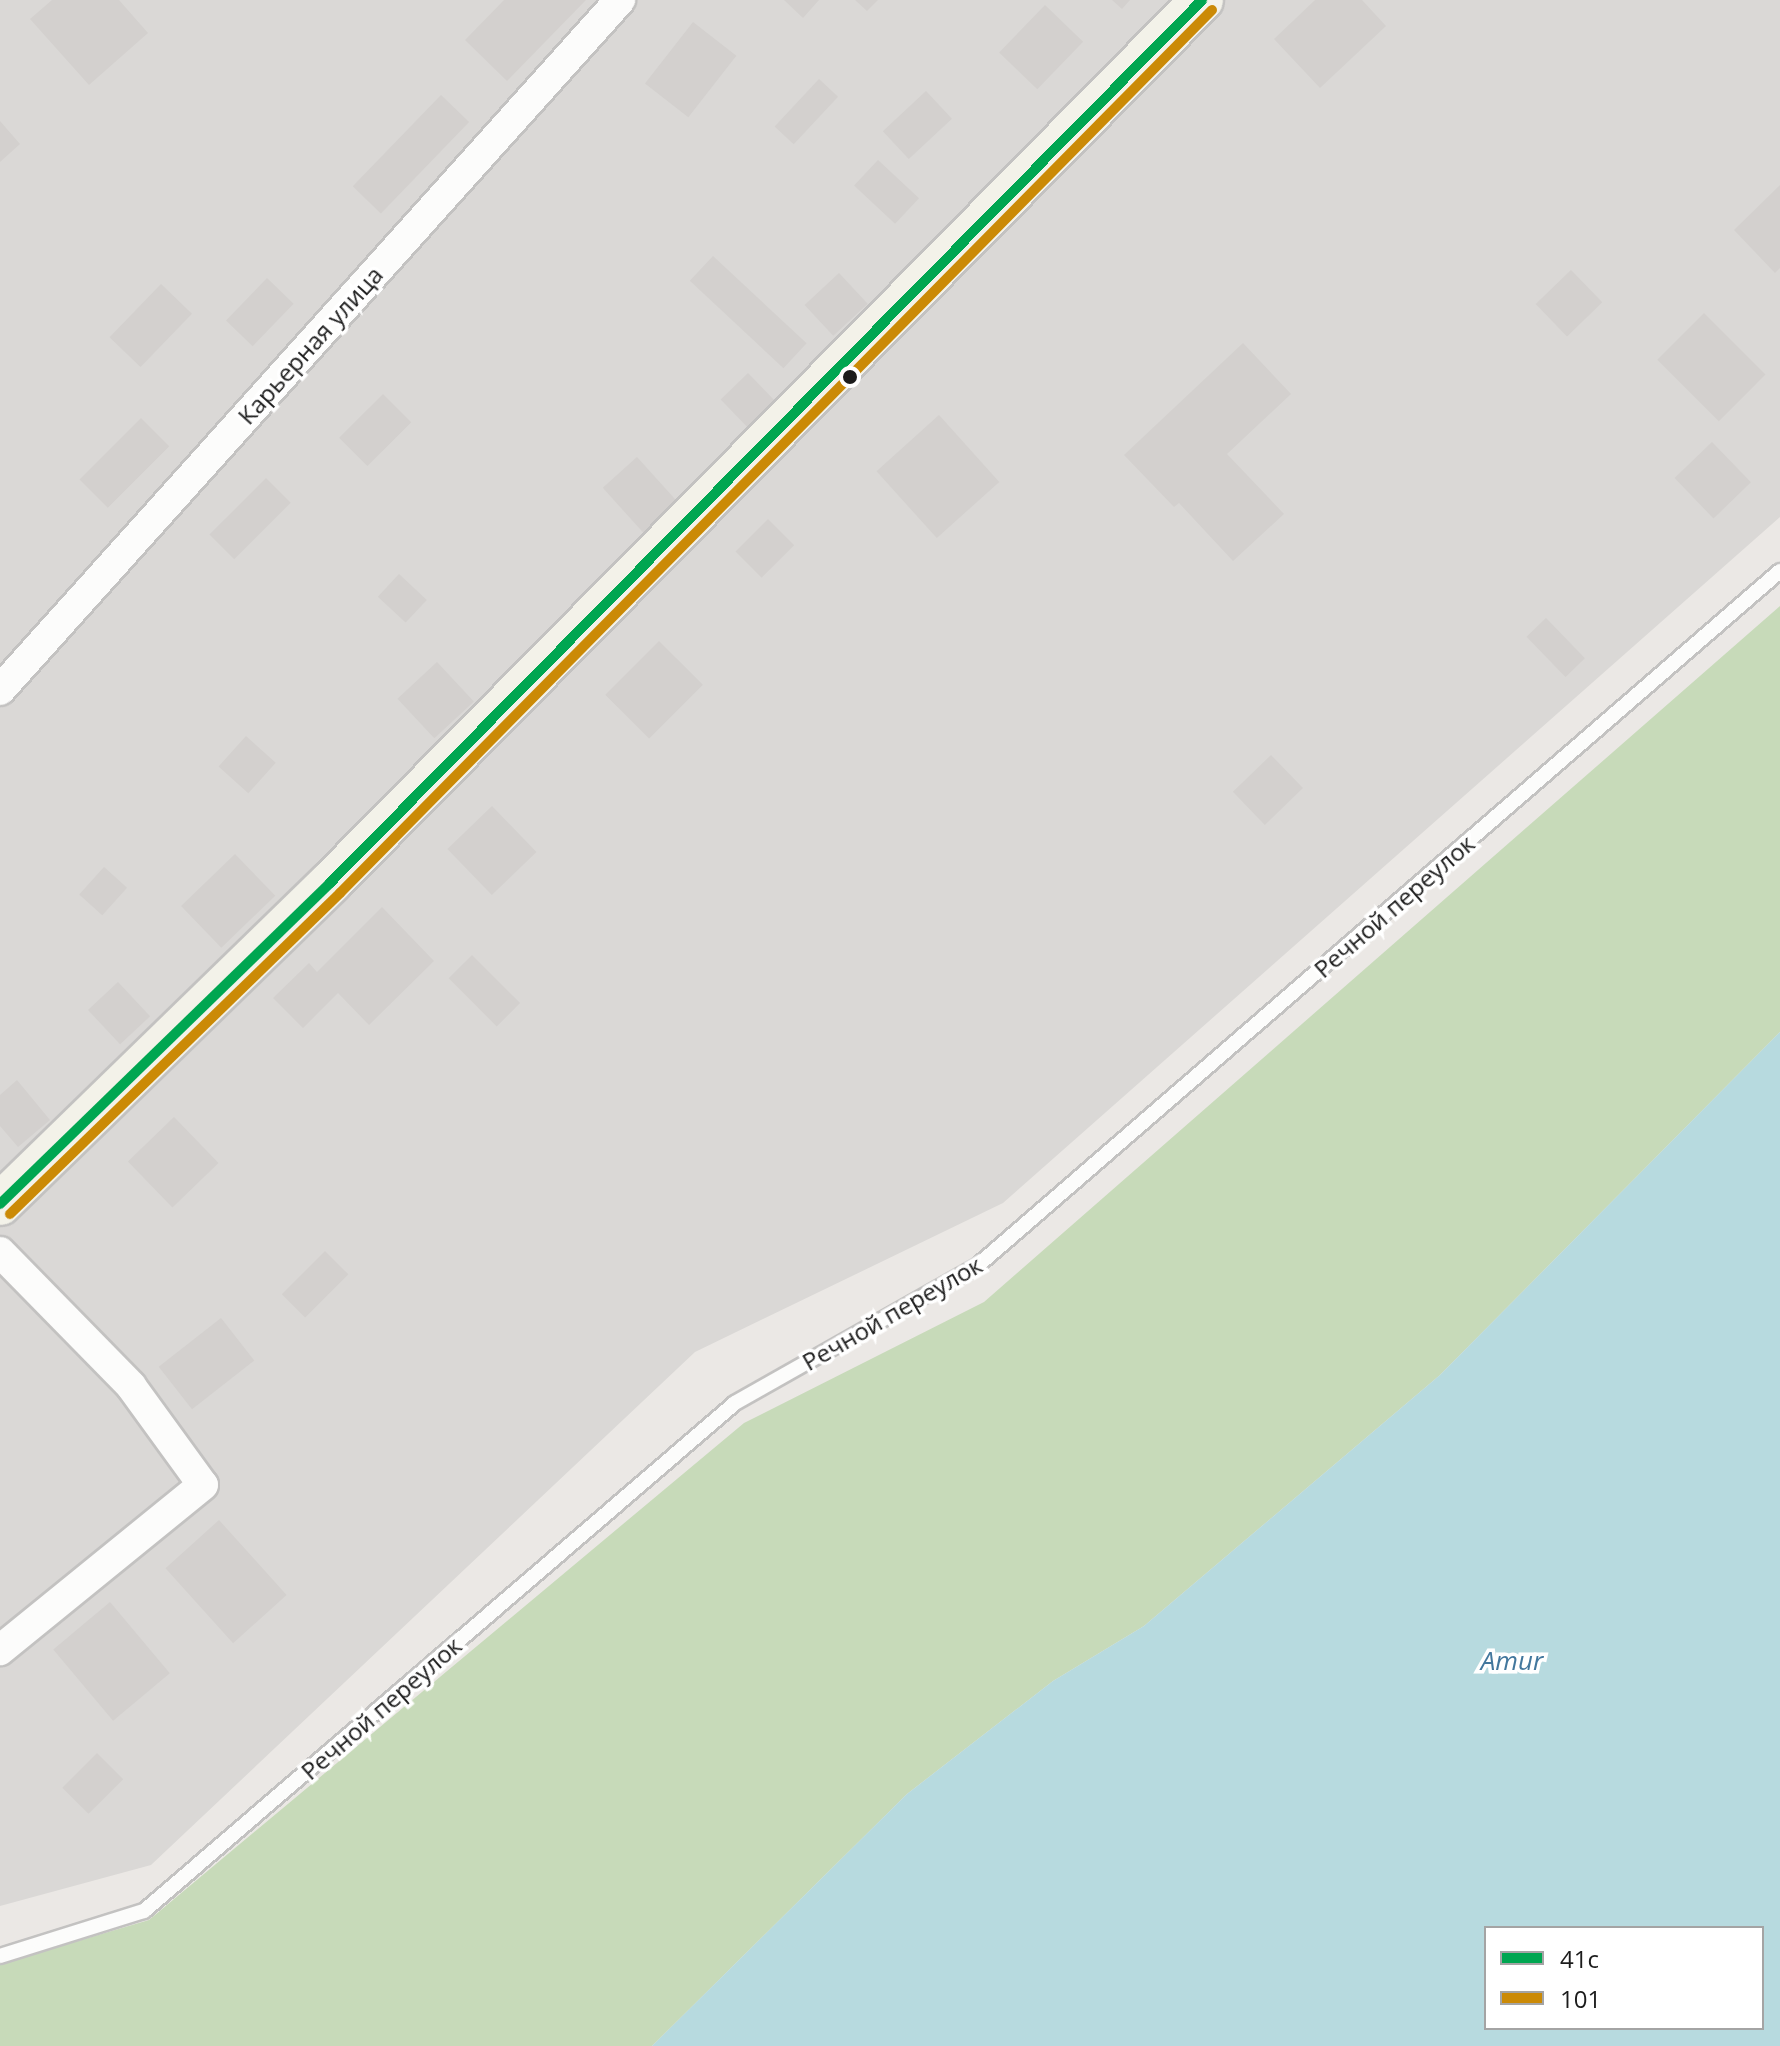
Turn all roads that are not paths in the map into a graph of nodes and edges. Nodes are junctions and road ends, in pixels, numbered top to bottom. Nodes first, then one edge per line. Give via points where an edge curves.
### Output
1 (620, 0) edge
2 (1202, 0) edge
3 (1780, 571) edge
4 (0, 690) edge
5 (0, 1204) edge
6 (0, 1252) edge
7 (0, 1650) edge
8 (0, 1956) edge

1 - 4 street, Карьерная улица
2 - 5 street via 330,883
3 - 8 lane, Речной переулок via 977,1266 735,1403 144,1911
6 - 7 street via 131,1386 203,1485

